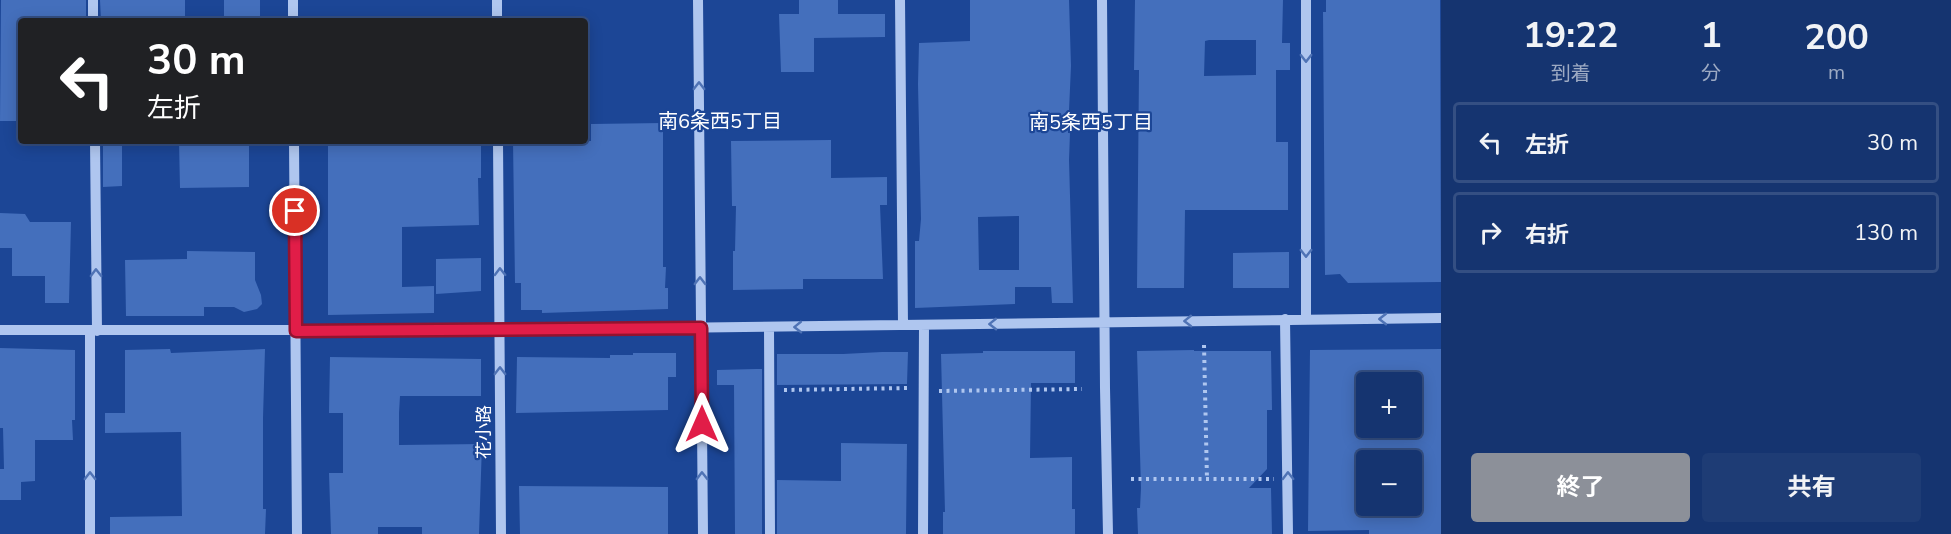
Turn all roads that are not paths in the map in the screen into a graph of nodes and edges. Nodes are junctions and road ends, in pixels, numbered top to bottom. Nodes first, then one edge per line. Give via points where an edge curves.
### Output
1 (93, 0) edge
2 (293, 0) edge
3 (497, 0) edge
4 (699, 0) edge
5 (900, 0) edge
6 (1102, 0) edge
7 (1306, 0) edge
8 (93, 18) edge
9 (293, 18) edge
10 (497, 18) edge
11 (95, 144) edge
12 (294, 144) edge
13 (498, 144) edge
14 (1441, 318) edge
15 (1285, 319) junction
16 (1306, 319) junction
17 (1105, 322) junction
18 (903, 325) junction
19 (924, 325) junction
20 (769, 327) junction
21 (701, 328) junction
22 (0, 330) edge
23 (500, 330) junction
24 (94, 331) junction
25 (296, 331) junction
26 (90, 534) edge
27 (297, 534) edge
28 (501, 534) edge
29 (703, 534) edge
30 (770, 534) edge
31 (923, 534) edge
32 (1108, 534) edge
33 (1288, 534) edge

1 - 8 street
2 - 9 street
3 - 10 street
21 -> 4 street
5 - 18 street
6 - 17 street
7 -> 16 street
24 -> 11 street
12 - 25 street
23 -> 13 street, 花小路
14 -> 16 street
15 - 16 street
15 -> 17 street
33 -> 15 street
17 -> 19 street
17 - 32 street
18 - 19 street
18 -> 20 street
19 - 31 street
20 - 21 street
20 - 30 street
21 - 23 street
29 -> 21 street
22 - 24 street
23 - 25 street
28 -> 23 street, 花小路
24 - 25 street
26 -> 24 street
25 - 27 street

